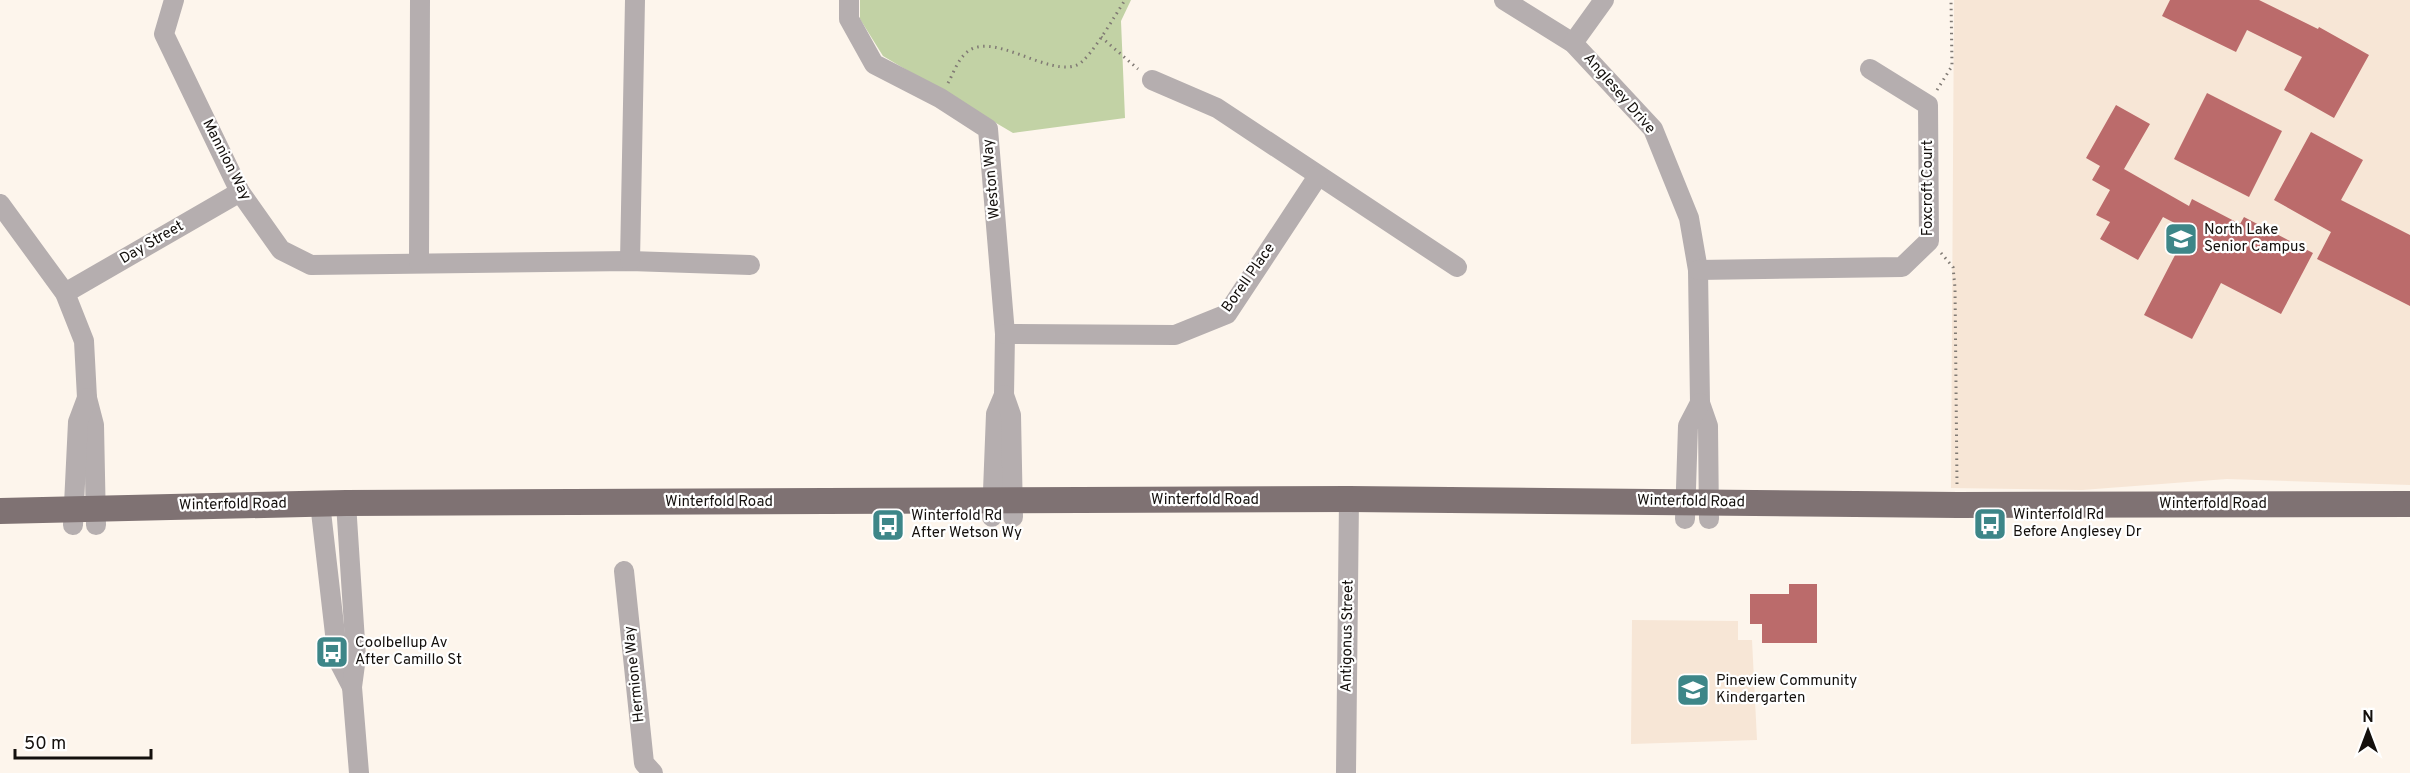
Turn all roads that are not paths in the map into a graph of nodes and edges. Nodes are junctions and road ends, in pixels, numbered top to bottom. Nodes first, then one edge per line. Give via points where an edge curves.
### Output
1 (174, 0) edge
2 (420, 0) edge
3 (635, 0) edge
4 (849, 0) edge
5 (1504, 0) edge
6 (1604, 0) edge
7 (1573, 43) junction
8 (1870, 69) dead end
9 (1152, 80) road end
10 (1318, 176) junction
11 (240, 192) junction
12 (0, 204) edge
13 (630, 261) junction
14 (419, 262) junction
15 (750, 265) dead end
16 (1456, 267) dead end
17 (1698, 270) junction
18 (65, 293) junction
19 (1005, 334) junction
20 (2410, 504) edge
21 (1349, 508) junction
22 (1002, 509) junction
23 (1697, 510) junction
24 (0, 511) edge
25 (320, 511) junction
26 (347, 511) junction
27 (84, 517) junction
28 (2410, 520) edge
29 (0, 527) edge
30 (624, 571) dead end
31 (352, 687) junction
32 (359, 773) edge
33 (654, 773) edge
34 (1346, 773) edge

1 - 11 street, Mannion Way via 164,34
2 - 14 street
3 - 13 street
4 - 19 street, Weston Way via 849,19 874,63 988,129
5 - 7 street, Anglesey Drive
6 - 7 street
7 - 17 street, Anglesey Drive via 1653,129 1689,218
8 - 17 street, Foxcroft Court via 1928,106 1929,241 1902,267
9 - 10 street via 1216,108
10 - 16 street
10 - 19 street, Borell Place via 1227,314 1175,335
11 - 14 street, Mannion Way via 281,250 311,265
11 - 18 street, Day Street
12 - 18 street
13 - 14 street, Mannion Way
13 - 15 street, Mannion Way
17 - 23 street, Anglesey Drive via 1700,403 1688,426
18 - 27 street via 84,341 87,398 78,422
19 - 22 street, Weston Way via 1004,395 996,414
20 - 23 main road, Winterfold Road
21 - 22 main road, Winterfold Road
21 - 23 main road, Winterfold Road
21 - 34 street, Antigonus Street
22 - 26 main road, Winterfold Road
23 - 28 main road, Winterfold Road
24 - 27 main road, Winterfold Road
25 - 26 main road, Winterfold Road
25 - 27 main road, Winterfold Road
25 - 31 street via 338,660
26 - 31 street via 356,657
27 - 29 main road, Winterfold Road
30 - 33 street, Hermione Way via 644,763
31 - 32 street

